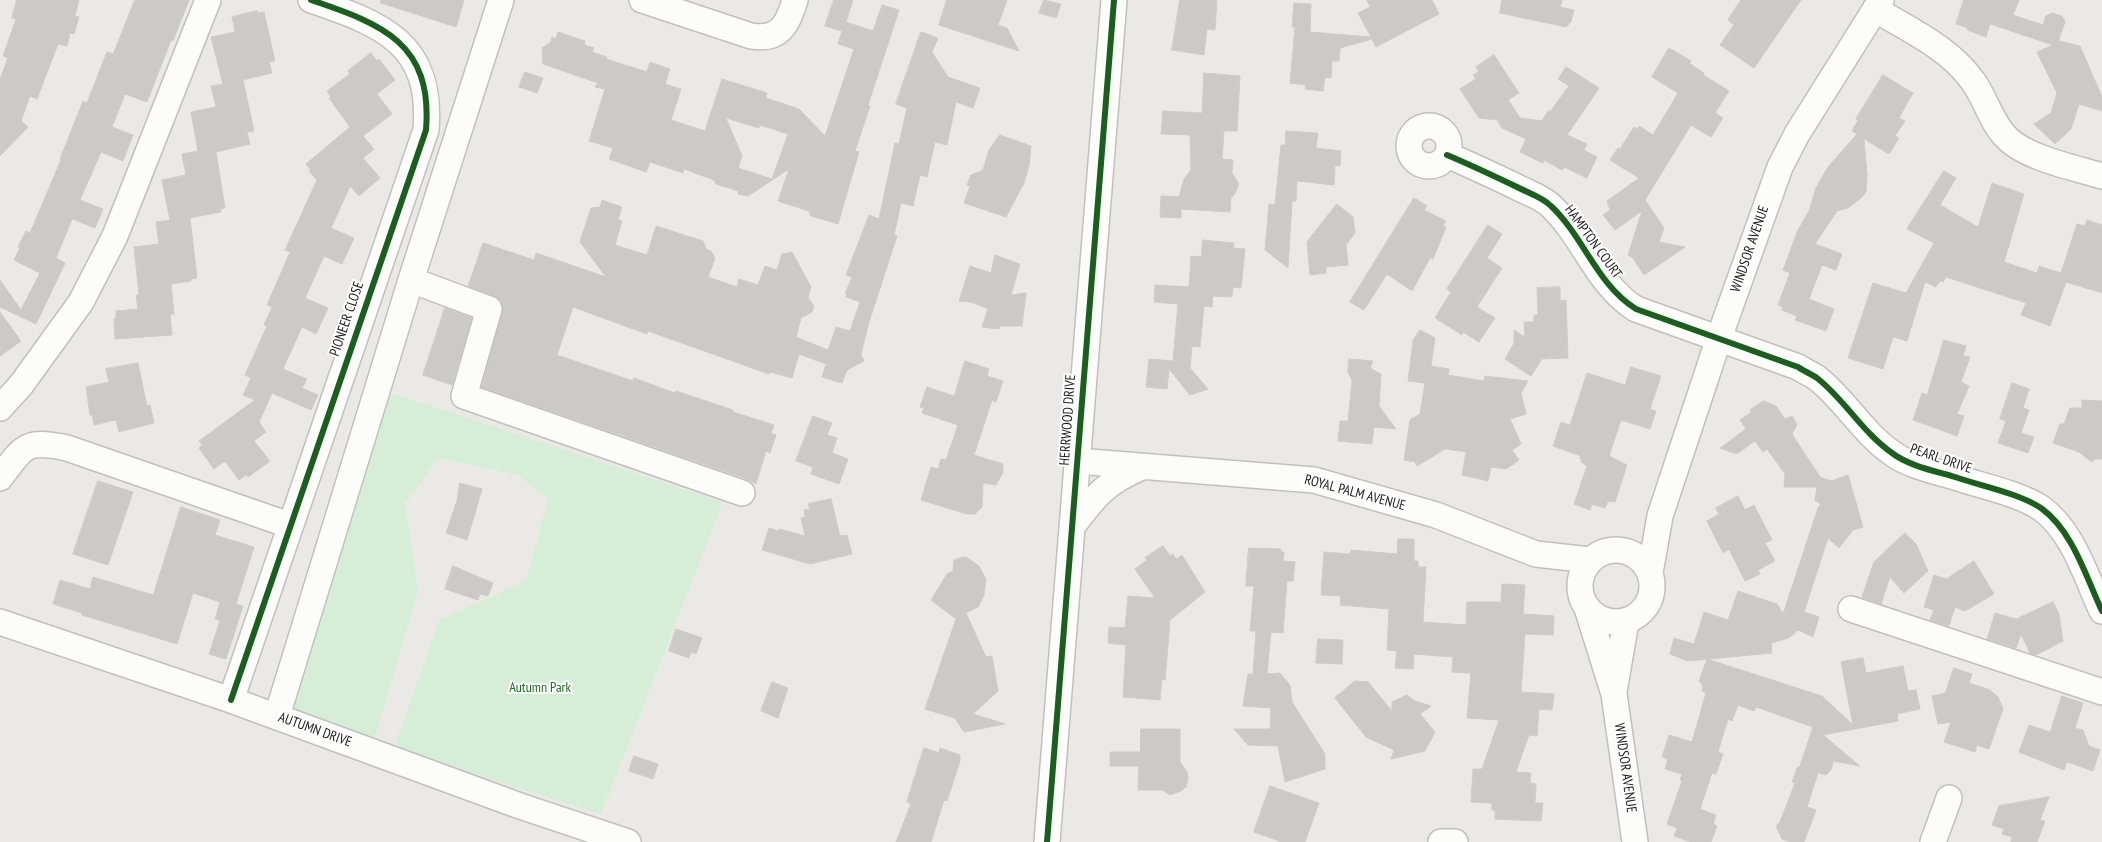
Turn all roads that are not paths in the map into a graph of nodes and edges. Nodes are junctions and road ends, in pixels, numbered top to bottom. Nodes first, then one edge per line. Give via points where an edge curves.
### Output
1 (208, 0) edge
2 (311, 0) edge
3 (501, 0) edge
4 (642, 0) edge
5 (796, 0) edge
6 (1114, 0) edge
7 (1878, 4) edge
8 (1447, 155) dead end
9 (2102, 176) edge
10 (411, 280) junction
11 (1719, 338) junction
12 (0, 408) edge
13 (1077, 461) junction
14 (1142, 467) junction
15 (0, 478) edge
16 (742, 493) dead end
17 (1660, 516) junction
18 (290, 525) junction
19 (1072, 528) junction
20 (1624, 551) junction
21 (1536, 554) junction
22 (1590, 560) junction
23 (1650, 573) junction
24 (1583, 601) junction
25 (1850, 609) dead end
26 (2102, 611) edge
27 (0, 622) edge
28 (1626, 622) junction
29 (2102, 692) edge
30 (1614, 694) junction
31 (231, 700) junction
32 (277, 716) junction
33 (1949, 798) dead end
34 (628, 842) edge
35 (1047, 842) edge
36 (1441, 842) edge
37 (1455, 842) edge
38 (1635, 842) edge
39 (1933, 842) edge

1 - 12 street via 115,236 81,302 21,385
2 - 18 street, PIONEER CLOSE via 386,30 418,67 426,92 427,112 426,130
3 - 10 street
4 - 5 street via 762,38 789,22
6 - 13 street, HERRWOOD DRIVE
7 - 9 street via 1962,67 1974,81 2008,139 2042,158
7 - 11 street, WINDSOR AVENUE via 1780,167
8 - 11 street, HAMPTON COURT via 1551,206 1621,300 1636,309
10 - 16 street via 489,309 464,396
10 - 32 street
11 - 17 street, WINDSOR AVENUE
11 - 26 street, PEARL DRIVE via 1798,367 1816,378 1893,455 2040,508 2065,534
13 - 14 street, ROYAL PALM AVENUE
13 - 19 street, HERRWOOD DRIVE
14 - 19 street via 1111,482 1099,492
14 - 21 street, ROYAL PALM AVENUE via 1314,480 1436,515
15 - 18 street via 19,452 32,444 43,443 76,451
17 - 20 street, WINDSOR AVENUE
17 - 23 street, WINDSOR AVENUE
18 - 31 street, PIONEER CLOSE
19 - 35 street, HERRWOOD DRIVE
20 - 22 street via 1612,550
20 - 23 street via 1635,555
21 - 22 street, ROYAL PALM AVENUE
21 - 24 street, ROYAL PALM AVENUE
22 - 24 street via 1579,582
23 - 28 street via 1651,597 1645,608
24 - 28 street via 1602,621
24 - 30 street, WINDSOR AVENUE
25 - 29 street
27 - 31 street, AUTUMN DRIVE
28 - 30 street, WINDSOR AVENUE
30 - 38 street, WINDSOR AVENUE
31 - 32 street, AUTUMN DRIVE
32 - 34 street, AUTUMN DRIVE via 520,806
33 - 39 street
36 - 37 street

